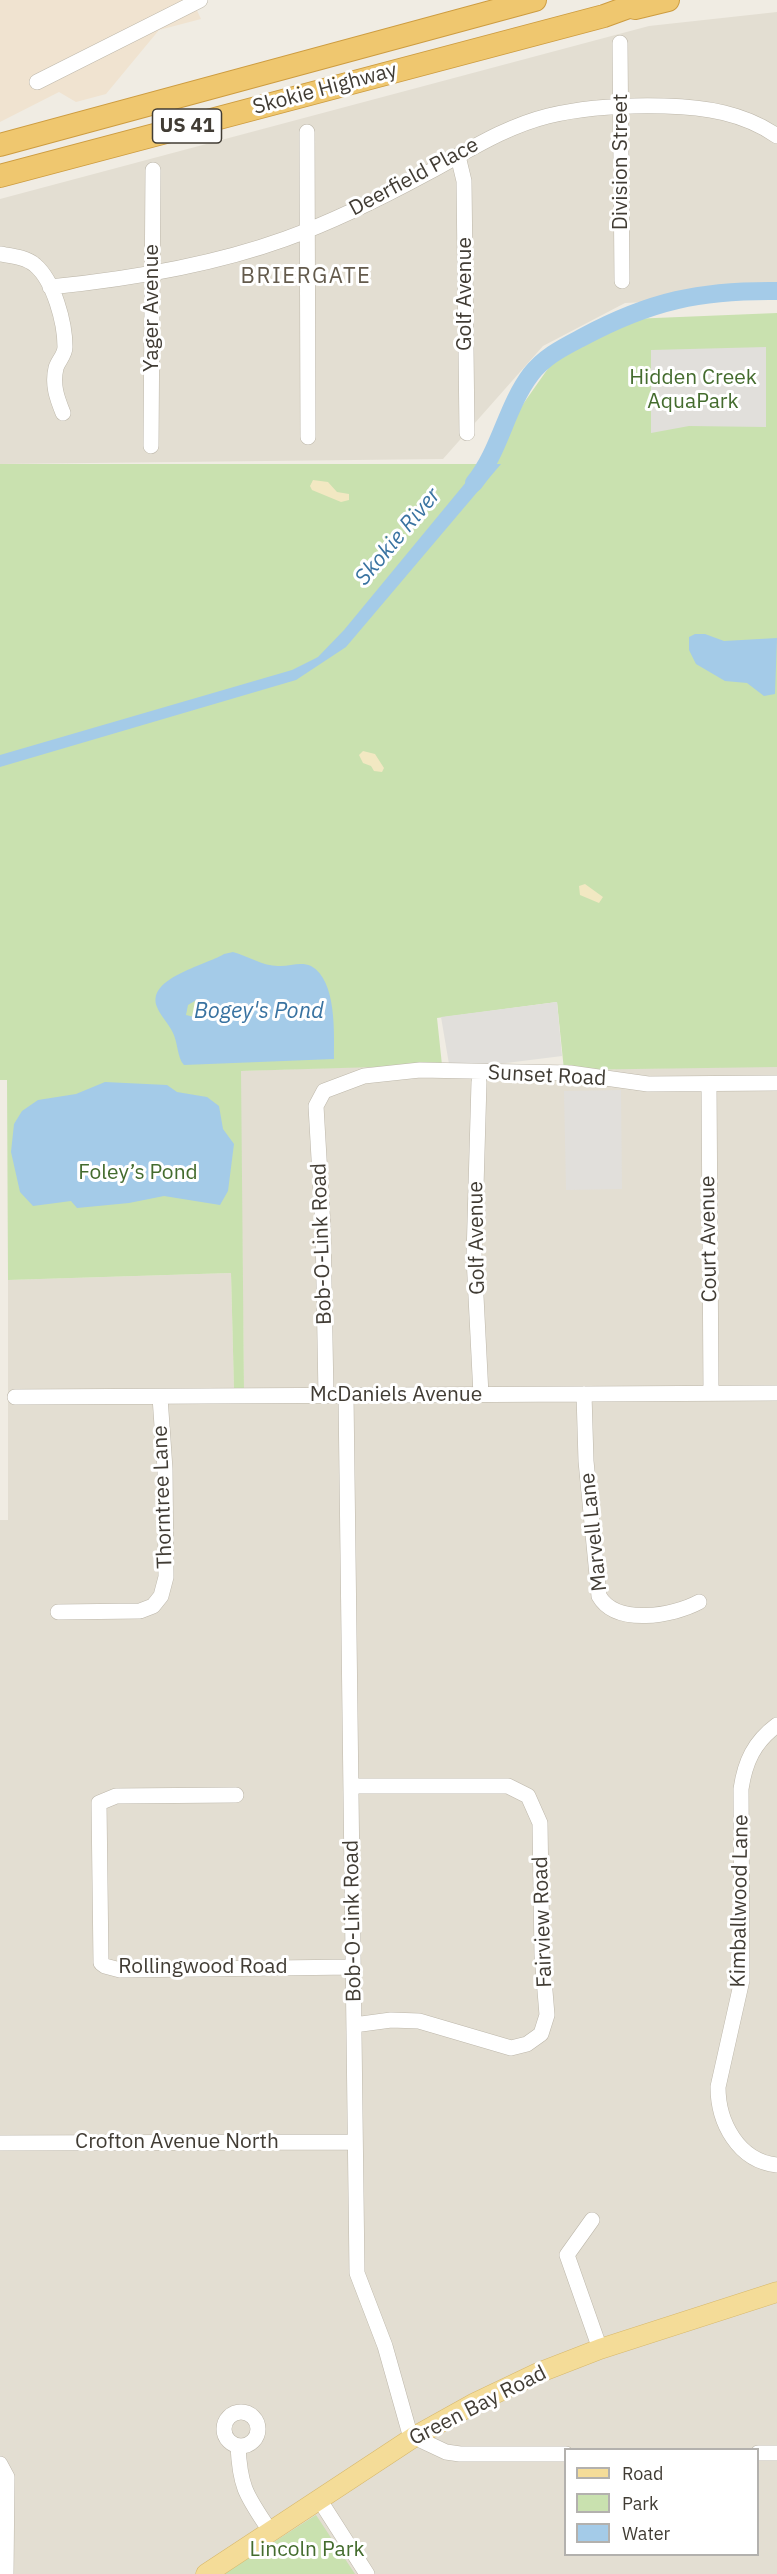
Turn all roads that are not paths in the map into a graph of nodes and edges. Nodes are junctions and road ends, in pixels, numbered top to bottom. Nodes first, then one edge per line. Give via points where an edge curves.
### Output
1 (200, 0) edge
2 (477, 0) edge
3 (535, 0) edge
4 (648, 0) edge
5 (668, 0) edge
6 (604, 16) junction
7 (620, 43) dead end
8 (311, 60) junction
9 (37, 82) dead end
10 (621, 107) junction
11 (307, 132) dead end
12 (777, 136) edge
13 (0, 145) edge
14 (458, 156) junction
15 (153, 170) dead end
16 (0, 176) edge
17 (309, 229) junction
18 (0, 254) edge
19 (153, 274) junction
20 (622, 281) dead end
21 (50, 287) junction
22 (63, 413) dead end
23 (467, 433) dead end
24 (308, 437) dead end
25 (152, 446) dead end
26 (479, 1082) dead end
27 (777, 1083) edge
28 (709, 1084) junction
29 (321, 1094) joint
30 (711, 1393) junction
31 (777, 1393) edge
32 (584, 1394) junction
33 (346, 1395) junction
34 (482, 1395) junction
35 (160, 1396) junction
36 (326, 1396) junction
37 (15, 1397) dead end
38 (699, 1602) dead end
39 (58, 1612) dead end
40 (777, 1725) edge
41 (351, 1786) junction
42 (236, 1796) dead end
43 (353, 1967) junction
44 (354, 2025) junction
45 (354, 2142) junction
46 (0, 2143) edge
47 (777, 2165) edge
48 (591, 2220) dead end
49 (777, 2292) edge
50 (600, 2349) junction
51 (414, 2437) junction
52 (238, 2446) dead end
53 (759, 2453) edge
54 (777, 2453) edge
55 (564, 2454) edge
56 (0, 2464) edge
57 (319, 2499) junction
58 (270, 2531) junction
59 (6, 2574) edge
60 (206, 2574) edge
61 (367, 2574) edge

1 - 9 street
2 - 8 highway
3 - 8 highway, Skokie Highway / US 41
4 - 6 highway, Skokie Highway / US 41
5 - 6 highway
6 - 16 highway, Skokie Highway / US 41
7 - 10 street, Division Street
8 - 13 highway, Skokie Highway / US 41
10 - 12 street, Deerfield Place via 719,111
10 - 14 street, Deerfield Place via 547,116 493,135
10 - 20 street, Division Street
11 - 17 street
14 - 17 street, Deerfield Place via 385,196
14 - 23 street, Golf Avenue via 464,181
15 - 19 street, Yager Avenue
17 - 19 street, Deerfield Place via 248,251
17 - 24 street
18 - 21 street via 30,262
19 - 21 street, Deerfield Place
19 - 25 street, Yager Avenue
21 - 22 street via 65,350 56,369 55,391
26 - 34 street, Golf Avenue via 474,1257
27 - 28 street, Sunset Road
28 - 29 street, Sunset Road via 648,1084 570,1073 420,1070 364,1076
28 - 30 street, Court Avenue
29 - 36 street, Bob-O-Link Road via 316,1106
30 - 31 street, McDaniels Avenue
30 - 32 street, McDaniels Avenue
32 - 34 street, McDaniels Avenue
32 - 38 street, Marvell Lane via 599,1596 609,1608 624,1614 678,1612
33 - 34 street, McDaniels Avenue
33 - 36 street, McDaniels Avenue
33 - 41 street, Bob-O-Link Road
35 - 36 street, McDaniels Avenue
35 - 37 street, McDaniels Avenue
35 - 39 street, Thorntree Lane via 165,1469 166,1577 162,1596 140,1611
40 - 47 street, Kimballwood Lane via 758,1743 744,1767 742,1980 718,2087 718,2102 729,2132 749,2155
41 - 43 street, Bob-O-Link Road
41 - 44 street, Fairview Road via 508,1786 528,1796 540,1823 542,1955 548,2015 536,2040 511,2048 419,2021
42 - 43 street, Rollingwood Road via 116,1796 99,1803 101,1963 120,1970
43 - 44 street, Bob-O-Link Road
44 - 45 street, Bob-O-Link Road
45 - 46 street, Crofton Avenue North
45 - 51 street, Bob-O-Link Road via 357,2273 385,2346 402,2413
48 - 50 street via 567,2255
49 - 50 main road, Green Bay Road
50 - 51 main road, Green Bay Road via 485,2398
51 - 55 street via 460,2454
51 - 57 main road, Green Bay Road
52 - 58 street via 239,2477
53 - 54 street
56 - 59 street via 7,2477
57 - 58 main road, Green Bay Road
57 - 61 street
58 - 60 main road, Green Bay Road

